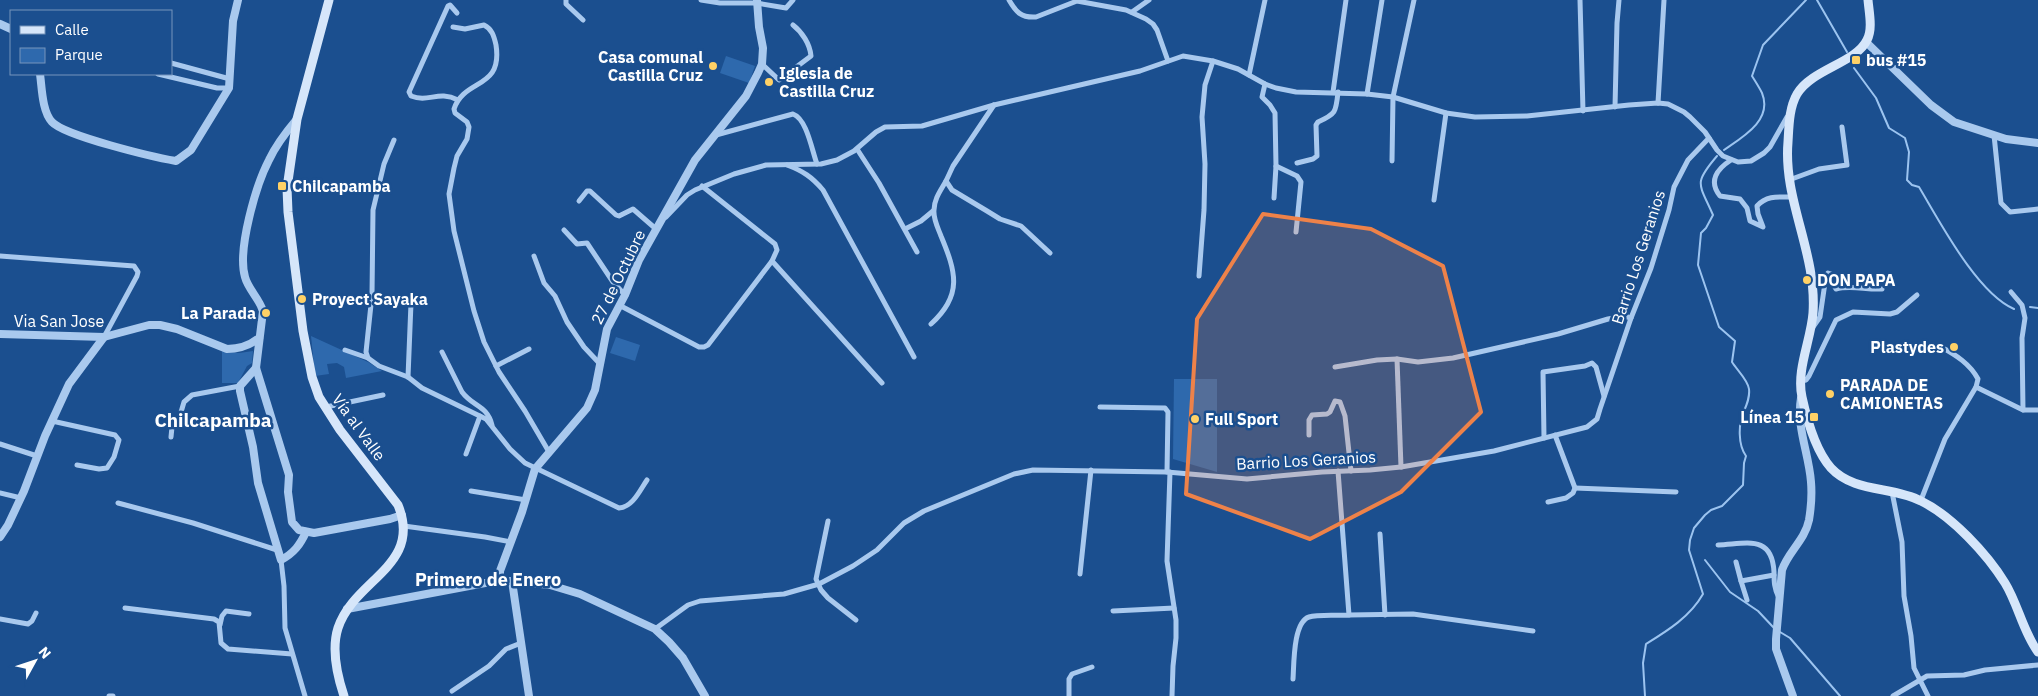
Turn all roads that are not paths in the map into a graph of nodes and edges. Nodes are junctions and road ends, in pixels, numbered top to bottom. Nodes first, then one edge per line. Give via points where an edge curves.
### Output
1 (238, 0) edge
2 (329, 0) edge
3 (566, 0) edge
4 (701, 0) edge
5 (794, 0) edge
6 (1009, 0) edge
7 (1149, 0) edge
8 (1265, 0) edge
9 (1346, 0) edge
10 (1382, 0) edge
11 (1414, 0) edge
12 (1580, 0) edge
13 (1619, 0) edge
14 (1664, 0) edge
15 (1868, 0) edge
16 (1084, 1) edge
17 (756, 2) edge
18 (1132, 12) junction
19 (456, 13) dead end
20 (583, 20) dead end
21 (794, 25) dead end
22 (453, 27) dead end
23 (1866, 42) junction
24 (1168, 61) junction
25 (1213, 61) junction
26 (172, 63) edge
27 (762, 64) junction
28 (1249, 74) junction
29 (40, 75) edge
30 (162, 75) edge
31 (230, 79) junction
32 (1265, 84) junction
33 (229, 88) junction
34 (1335, 92) junction
35 (1367, 94) junction
36 (1393, 97) junction
37 (458, 100) junction
38 (1658, 103) junction
39 (994, 105) junction
40 (1615, 107) junction
41 (1791, 110) junction
42 (1583, 111) junction
43 (1446, 113) junction
44 (297, 119) junction
45 (1842, 127) dead end
46 (715, 135) junction
47 (1994, 136) junction
48 (1709, 138) junction
49 (394, 140) dead end
50 (2038, 143) edge
51 (857, 149) junction
52 (1731, 160) junction
53 (1392, 161) dead end
54 (1297, 163) dead end
55 (785, 164) junction
56 (817, 164) junction
57 (1276, 166) junction
58 (1789, 180) junction
59 (946, 181) junction
60 (702, 186) junction
61 (1274, 198) dead end
62 (1793, 198) junction
63 (1434, 200) dead end
64 (579, 201) dead end
65 (2038, 209) edge
66 (934, 211) junction
67 (658, 226) junction
68 (904, 229) junction
69 (564, 230) dead end
70 (1296, 232) dead end
71 (917, 252) dead end
72 (1050, 253) dead end
73 (0, 256) edge
74 (534, 256) dead end
75 (772, 261) junction
76 (1199, 276) dead end
77 (1882, 289) dead end
78 (2011, 292) dead end
79 (625, 295) junction
80 (1917, 295) dead end
81 (411, 303) dead end
82 (619, 305) junction
83 (1631, 318) junction
84 (931, 324) dead end
85 (1810, 331) junction
86 (0, 334) edge
87 (104, 337) junction
88 (259, 338) junction
89 (1941, 347) dead end
90 (529, 349) dead end
91 (345, 350) dead end
92 (442, 352) dead end
93 (914, 357) dead end
94 (368, 358) junction
95 (1397, 359) junction
96 (600, 364) junction
97 (496, 366) junction
98 (1335, 366) dead end
99 (256, 368) junction
100 (408, 377) junction
101 (1801, 381) junction
102 (882, 383) dead end
103 (240, 386) junction
104 (1976, 387) junction
105 (383, 395) dead end
106 (1802, 396) junction
107 (1604, 397) junction
108 (325, 407) junction
109 (1100, 407) dead end
110 (2023, 410) junction
111 (2038, 410) edge
112 (480, 416) junction
113 (52, 422) junction
114 (492, 425) junction
115 (1310, 434) dead end
116 (1555, 435) junction
117 (171, 437) dead end
118 (1544, 438) junction
119 (0, 444) edge
120 (549, 452) junction
121 (466, 454) dead end
122 (37, 456) junction
123 (77, 465) dead end
124 (1401, 467) junction
125 (535, 469) junction
126 (1091, 470) junction
127 (1338, 471) junction
128 (1351, 471) junction
129 (1169, 472) junction
130 (647, 480) dead end
131 (1575, 488) junction
132 (471, 491) dead end
133 (1676, 492) dead end
134 (1892, 492) junction
135 (0, 493) edge
136 (21, 498) junction
137 (526, 500) junction
138 (1921, 500) junction
139 (1548, 502) dead end
140 (118, 503) dead end
141 (402, 515) junction
142 (828, 521) dead end
143 (404, 526) junction
144 (306, 532) junction
145 (1380, 534) dead end
146 (0, 537) edge
147 (511, 542) junction
148 (1718, 545) dead end
149 (277, 550) junction
150 (281, 560) junction
151 (1736, 562) dead end
152 (1080, 574) dead end
153 (1774, 575) junction
154 (512, 581) junction
155 (1741, 581) junction
156 (500, 582) junction
157 (819, 584) junction
158 (1779, 598) junction
159 (1747, 600) dead end
160 (125, 608) dead end
161 (1174, 608) junction
162 (347, 609) junction
163 (1113, 611) dead end
164 (36, 613) dead end
165 (249, 614) dead end
166 (1385, 615) junction
167 (1349, 616) junction
168 (0, 618) edge
169 (856, 620) dead end
170 (220, 625) junction
171 (655, 629) junction
172 (1533, 631) dead end
173 (521, 643) junction
174 (2038, 652) edge
175 (292, 654) junction
176 (2038, 665) edge
177 (1092, 667) dead end
178 (1293, 680) dead end
179 (1919, 680) junction
180 (452, 691) dead end
181 (305, 696) edge
182 (344, 696) edge
183 (529, 696) edge
184 (706, 696) edge
185 (1069, 696) edge
186 (1172, 696) edge
187 (1793, 696) edge
188 (1894, 696) edge
189 (1928, 696) edge

1 - 31 street via 233,21
2 - 44 main road, Vía al Valle
3 - 20 street via 566,4
4 - 17 street
5 - 17 street via 786,8
6 - 16 street via 1019,14 1029,18 1068,3
7 - 18 street
8 - 28 street
9 - 34 street
10 - 35 street
11 - 36 street
12 - 42 street
13 - 40 street
14 - 38 street
15 - 23 main road
16 - 18 street
17 - 27 street, 27 de Octubre via 763,48
18 - 24 street via 1153,24
19 - 37 street via 448,6 409,92 416,98 440,94
21 - 27 street via 801,31 811,56 779,80
22 - 37 street via 489,27 497,57 486,81
23 - 41 main road via 1853,54 1805,84
23 - 47 street via 1931,105 1954,122
24 - 25 street via 1183,56
24 - 39 street via 1124,75
25 - 28 street
25 - 76 street via 1205,85 1202,117 1205,164
26 - 31 street
27 - 46 street, 27 de Octubre via 746,96
28 - 32 street
29 - 33 street via 46,111 58,127 88,139 176,161 191,150
30 - 33 street
31 - 33 street
32 - 34 street via 1296,92
32 - 57 street via 1262,97 1275,113
34 - 35 street
34 - 54 street via 1337,108 1330,117 1316,125 1317,156
35 - 36 street
36 - 43 street
36 - 53 street
37 - 97 street via 455,113 469,127 450,180 454,231 479,329
38 - 40 street
38 - 48 street via 1684,112
39 - 51 street via 922,126 885,127
39 - 59 street
40 - 42 street
41 - 52 street via 1764,153 1751,161
41 - 58 main road via 1787,156
42 - 43 street via 1475,117
43 - 63 street
44 - 88 street via 269,160 260,181 246,238 244,276 263,310
44 - 108 main road, Vía al Valle via 288,180 288,212 308,359
45 - 58 street via 1847,166 1819,169
46 - 56 street via 793,114 804,125
46 - 67 street, 27 de Octubre via 690,168
47 - 50 street
47 - 65 street via 2003,207 2010,212
48 - 52 street via 1717,150
48 - 83 street, Barrio Los Geranios via 1688,160 1674,187 1651,268
49 - 94 street via 384,164 373,210
51 - 56 street via 837,160
51 - 68 street
52 - 62 street via 1718,172 1714,190 1725,198 1740,199 1747,208 1750,221 1764,227 1758,206 1770,197
55 - 56 street
55 - 60 street via 758,167
55 - 93 street via 804,171 823,190
57 - 61 street
57 - 70 street via 1297,176 1301,182
58 - 62 main road
59 - 66 street via 935,201
59 - 72 street via 952,190 987,212 1021,226
60 - 67 street via 686,195
60 - 75 street via 775,244 777,250
62 - 85 main road via 1812,278
64 - 67 street via 590,191 616,216 633,209
66 - 68 street
66 - 84 street via 955,282 953,294 942,314
67 - 79 street, 27 de Octubre
68 - 71 street
69 - 79 street via 577,244 587,244
73 - 87 street via 134,266 137,276
74 - 96 street via 544,283 555,296 567,322
75 - 82 street via 704,348
75 - 102 street
77 - 85 street via 1836,289 1834,275 1828,273 1820,317
78 - 110 street via 2022,305 2025,318 2022,338
79 - 82 street, 27 de Octubre
80 - 101 street via 1897,312 1853,312 1836,320 1809,376
81 - 100 street
82 - 96 street, 27 de Octubre via 607,328
83 - 95 street via 1624,316 1453,358 1418,362
83 - 107 street, Barrio Los Geranios
85 - 101 main road
86 - 87 street, Via San Jose
87 - 88 street, Via San Jose via 160,325 227,349 248,346
87 - 113 street via 69,384
88 - 99 street
89 - 104 street via 1968,365 1978,379
90 - 97 street
91 - 94 street
92 - 114 street via 466,398 485,410
94 - 100 street via 379,366
95 - 98 street
95 - 124 street
96 - 120 street, 27 de Octubre via 595,390 587,408
97 - 120 street
99 - 103 street
99 - 144 street via 289,475 292,522
100 - 112 street via 422,388
101 - 106 main road
103 - 117 street via 190,396 172,427
103 - 149 street via 258,483
104 - 110 street
104 - 138 street via 1945,439
105 - 108 street
106 - 134 main road via 1816,442 1830,467 1843,478
106 - 158 street via 1799,414 1811,482 1809,519 1801,540 1785,561
107 - 116 street, Barrio Los Geranios via 1597,419 1587,427
107 - 118 street via 1596,367 1592,364 1543,372
108 - 141 main road, Vía al Valle via 392,496
109 - 129 street via 1165,408 1168,412
110 - 111 street
112 - 114 street
112 - 121 street
113 - 122 street
113 - 123 street via 115,435 120,440 107,468
114 - 125 street via 515,455
115 - 128 street via 1312,415 1327,414 1335,401 1340,402 1346,416
116 - 118 street, Barrio Los Geranios
116 - 131 street
118 - 124 street, Barrio Los Geranios via 1494,451
119 - 122 street
120 - 125 street, 27 de Octubre
122 - 136 street
124 - 128 street, Barrio Los Geranios
125 - 130 street via 619,508 632,502
125 - 137 street, 27 de Octubre
126 - 129 street, Barrio Los Geranios
126 - 152 street
126 - 157 street, Barrio Los Geranios via 1033,470 1014,474 924,511 904,524 877,550
127 - 128 street, Barrio Los Geranios
127 - 129 street, Barrio Los Geranios via 1247,479
127 - 167 street
129 - 161 street via 1167,561
131 - 133 street
131 - 139 street via 1566,498
132 - 137 street
134 - 138 main road
134 - 179 street via 1902,542 1904,596 1914,668
135 - 136 street
136 - 146 street
137 - 147 street, 27 de Octubre
138 - 174 main road via 1980,550 2005,583
140 - 149 street
141 - 143 main road, Vía al Valle
141 - 144 street
142 - 157 street via 816,579
143 - 147 street
143 - 162 main road, Vía al Valle via 400,551 392,563
144 - 150 street via 300,544
145 - 166 street
147 - 156 street, 27 de Octubre via 500,571
148 - 153 street via 1756,543 1765,547 1773,558
149 - 150 street
150 - 175 street via 285,628
151 - 155 street
153 - 155 street
153 - 158 street via 1775,592
154 - 156 street
154 - 171 street via 550,585 580,594
154 - 173 street
155 - 159 street
156 - 162 street
157 - 169 street via 828,598
157 - 171 street, Barrio Los Geranios via 784,594 700,601 688,605
158 - 187 street via 1776,649
160 - 170 street via 214,620
161 - 163 street
161 - 186 street via 1176,638
162 - 182 main road, Vía al Valle via 338,627 335,663
164 - 168 street via 28,624
165 - 170 street via 226,611
166 - 167 street
166 - 172 street via 1413,614
167 - 178 street via 1308,617 1301,622
170 - 175 street via 221,643 228,649
171 - 184 street via 684,658
173 - 180 street via 506,649 489,666
173 - 183 street
175 - 181 street
176 - 179 street via 1964,675 1927,676
177 - 185 street via 1072,674
179 - 188 street
179 - 189 street

